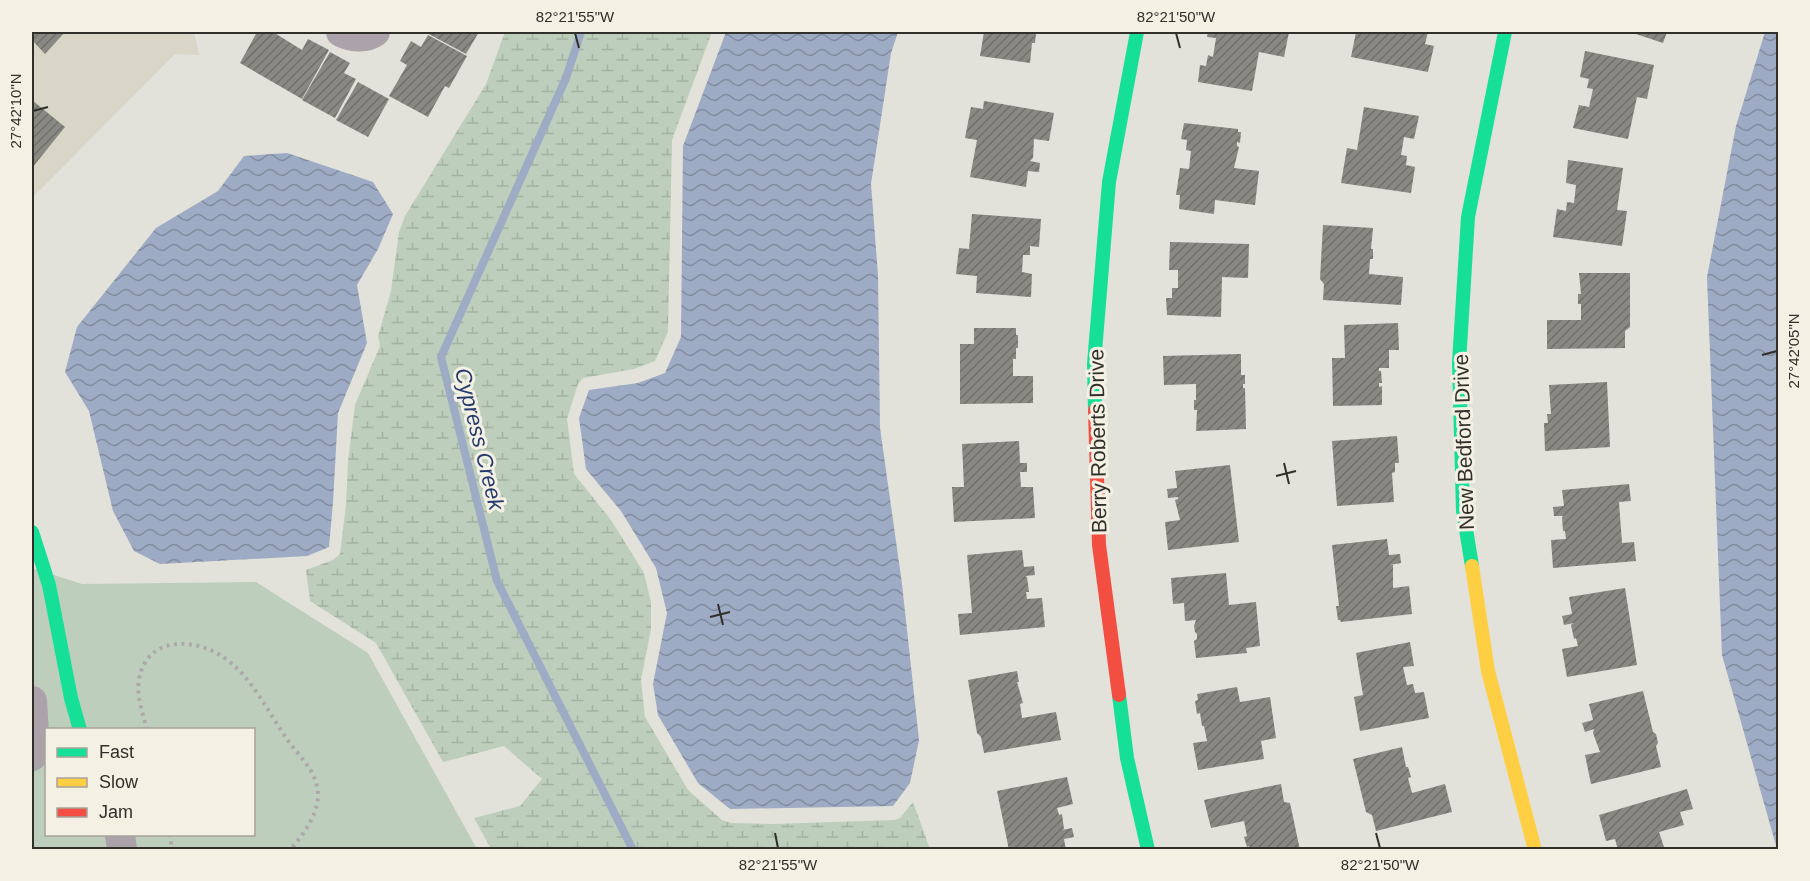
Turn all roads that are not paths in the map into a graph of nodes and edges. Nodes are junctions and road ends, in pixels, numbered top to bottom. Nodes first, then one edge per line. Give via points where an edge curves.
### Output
1 (341, 32) edge
2 (375, 32) edge
3 (1137, 32) edge
4 (1505, 32) edge
5 (32, 532) edge
6 (32, 701) edge
7 (80, 728) edge
8 (32, 756) edge
9 (1148, 849) edge
10 (1534, 849) edge

1 - 2 street via 350,36
3 - 9 street, Berry Roberts Drive via 1109,182 1094,364 1099,545 1127,758
4 - 10 street, New Bedford Drive via 1468,217 1459,363 1463,511 1488,671
5 - 7 street via 49,585
6 - 8 street

